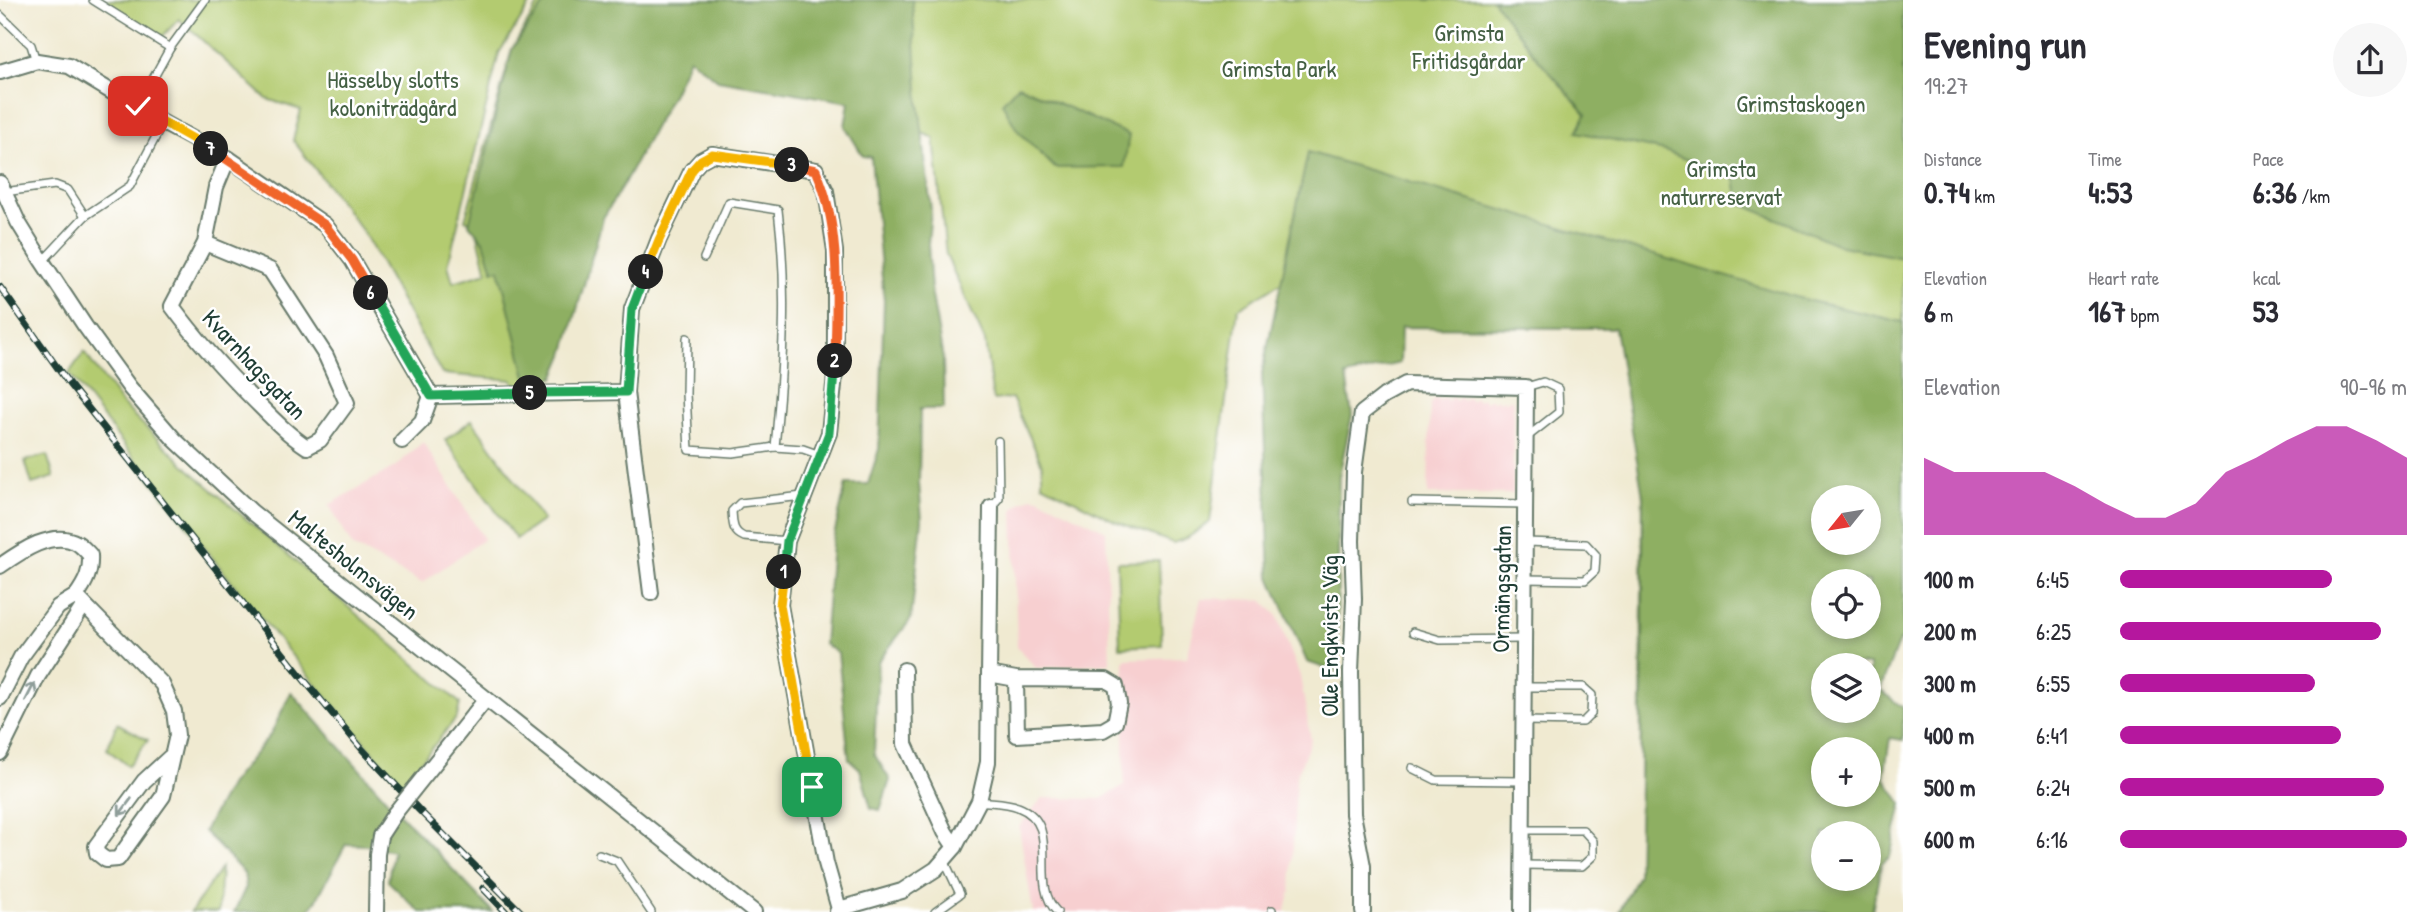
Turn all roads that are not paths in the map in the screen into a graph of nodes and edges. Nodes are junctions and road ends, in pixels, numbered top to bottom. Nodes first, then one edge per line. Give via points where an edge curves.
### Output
1 (93, 0) edge
2 (205, 0) edge
3 (0, 15) edge
4 (170, 48) junction
5 (37, 61) junction
6 (0, 72) edge
7 (138, 106) junction
8 (163, 122) junction
9 (228, 158) junction
10 (2, 187) edge
11 (85, 216) junction
12 (205, 243) junction
13 (704, 258) dead end
14 (42, 261) junction
15 (687, 338) dead end
16 (1526, 387) junction
17 (626, 392) junction
18 (431, 396) junction
19 (1527, 438) junction
20 (402, 441) dead end
21 (998, 441) dead end
22 (775, 447) junction
23 (821, 456) junction
24 (803, 496) junction
25 (1412, 502) dead end
26 (1525, 505) junction
27 (991, 507) joint
28 (787, 541) junction
29 (1525, 542) junction
30 (0, 566) edge
31 (1524, 579) junction
32 (651, 593) dead end
33 (80, 600) junction
34 (1413, 632) dead end
35 (1523, 639) junction
36 (904, 670) dead end
37 (989, 674) junction
38 (1016, 679) junction
39 (1523, 687) junction
40 (0, 698) edge
41 (486, 699) junction
42 (1522, 722) junction
43 (0, 753) edge
44 (170, 757) junction
45 (1412, 768) dead end
46 (1521, 780) junction
47 (979, 801) junction
48 (1522, 830) junction
49 (955, 847) junction
50 (599, 854) dead end
51 (944, 860) junction
52 (1522, 865) junction
53 (838, 911) edge
54 (376, 912) edge
55 (650, 912) edge
56 (754, 912) edge
57 (935, 912) edge
58 (1057, 912) edge
59 (1363, 912) edge
60 (1522, 912) edge

1 - 4 lane
2 - 4 lane
3 - 5 lane via 31,45
4 - 7 lane
5 - 6 street
5 - 7 street via 69,66
7 - 8 street
8 - 9 street
8 - 11 lane via 130,186
9 - 12 street, Kvarnhagsgatan via 216,187
9 - 18 street via 325,225 352,260
10 - 11 lane via 55,185 68,190
10 - 14 street, Maltesholmsvägen
11 - 14 lane
12 - 12 street, Kvarnhagsgatan via 172,306 200,343 289,435 307,447 320,440 347,403 326,356 270,270
13 - 22 lane via 729,202 778,209 784,362
14 - 41 street, Maltesholmsvägen via 130,388 174,439 252,512
15 - 22 lane via 689,450 733,453
16 - 19 street, Ormängsgatan
16 - 19 lane via 1542,382 1558,389 1559,412
16 - 59 street, Olle Engkvists Väg via 1406,384 1362,413 1354,472 1351,672 1353,814 1363,866
17 - 18 street
17 - 23 street via 632,309 692,170 712,154 816,170 825,191 835,251 835,375 829,433
17 - 32 street
18 - 20 street via 422,421
19 - 26 street, Ormängsgatan
21 - 27 lane via 999,498
22 - 23 lane
23 - 24 street
24 - 28 street
24 - 28 lane via 740,503 732,511 738,534
25 - 26 lane
26 - 29 street, Ormängsgatan
27 - 37 street
28 - 53 street via 780,605
29 - 31 street, Ormängsgatan
29 - 31 lane via 1586,544 1596,555 1595,571 1585,580
30 - 33 street via 29,546 54,540 76,542 90,555 91,570
31 - 35 street, Ormängsgatan
33 - 40 street via 58,607 21,657
43 -> 33 street
33 - 44 street via 162,684 174,711 177,735
34 - 35 lane via 1440,640
35 - 39 street, Ormängsgatan
36 - 49 street via 905,744
37 - 38 street
37 - 47 street via 988,762
38 - 38 street via 1017,735 1103,730 1115,723 1116,686 1106,680
39 - 42 street, Ormängsgatan
39 - 42 lane via 1583,687 1592,695 1591,713 1583,722
41 - 54 street, bridge via 380,836
41 - 56 street, Maltesholmsvägen
42 - 46 street, Ormängsgatan
44 -> 44 street via 144,781 96,846 106,860 118,859 163,796
45 - 46 lane via 1436,780
46 - 48 street, Ormängsgatan
47 - 49 street
47 - 58 lane via 1015,806 1034,815 1044,836 1043,882
48 - 52 street, Ormängsgatan
48 - 52 lane via 1583,830 1593,841 1593,856 1582,866
49 - 51 street
50 - 55 lane via 617,861
51 - 53 street via 902,891
51 - 57 lane via 960,894
52 - 60 street, Ormängsgatan

